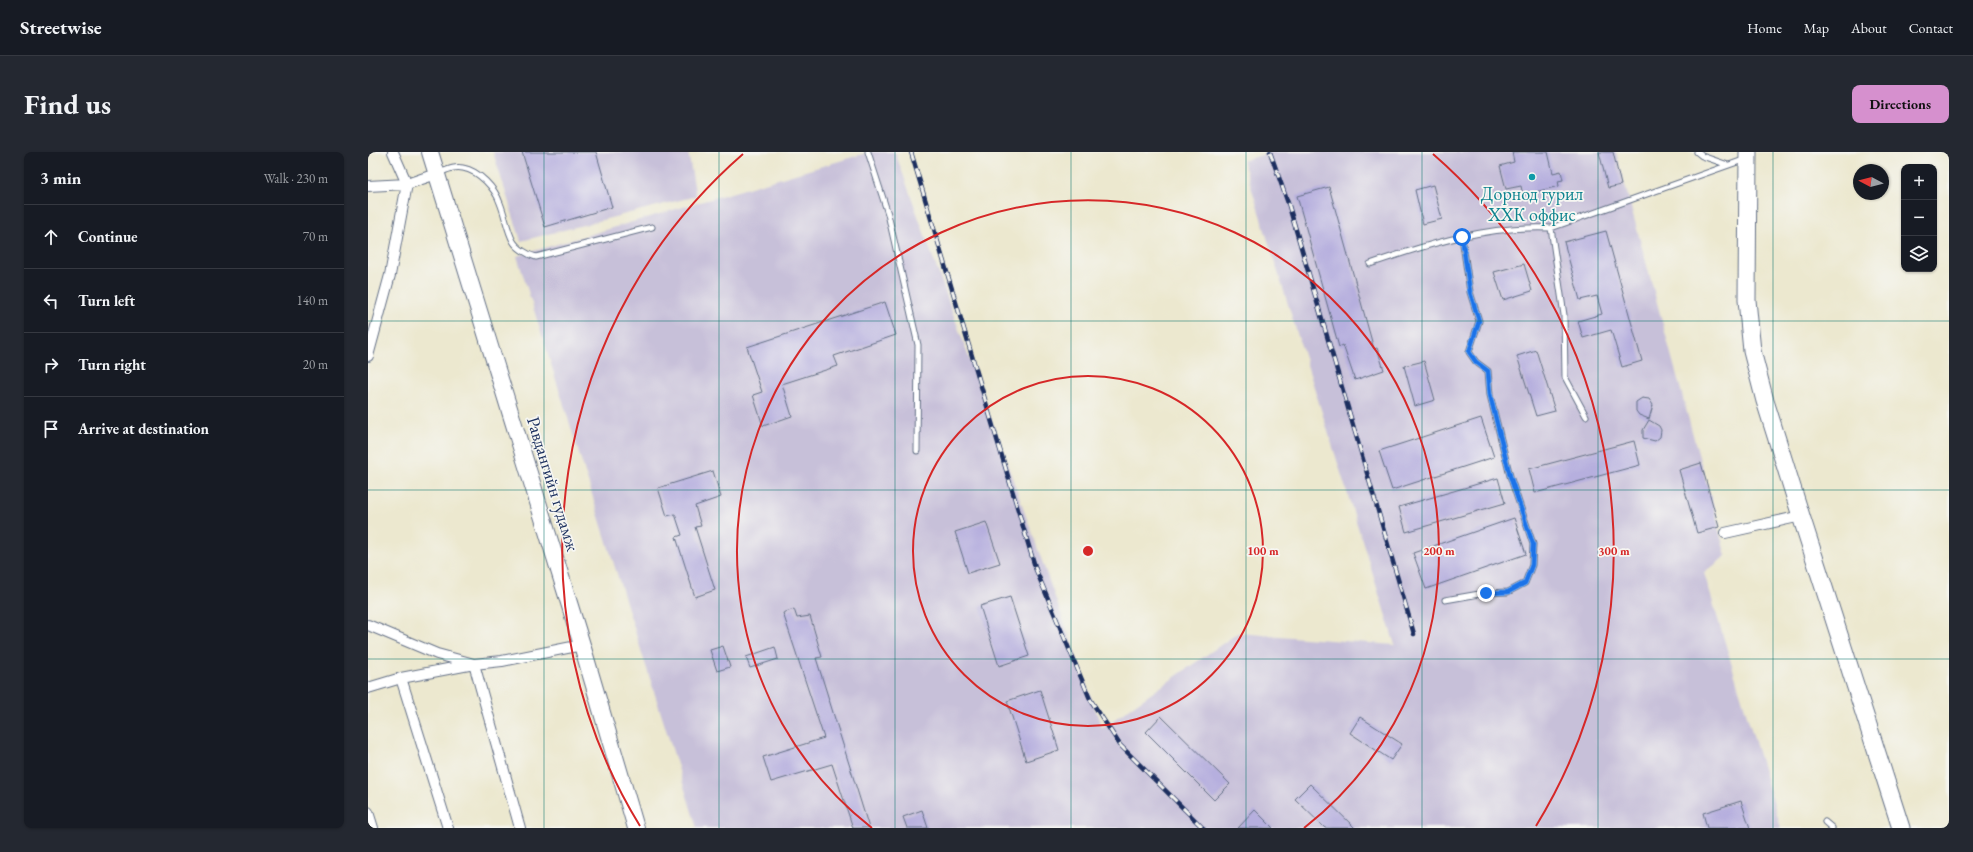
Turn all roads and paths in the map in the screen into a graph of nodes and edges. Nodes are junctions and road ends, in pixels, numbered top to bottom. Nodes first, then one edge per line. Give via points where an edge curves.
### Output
1 (393, 152) edge
2 (430, 152) edge
3 (868, 152) edge
4 (1698, 152) edge
5 (1748, 155) edge
6 (1728, 165) junction
7 (436, 174) junction
8 (407, 184) junction
9 (368, 186) edge
10 (652, 227) dead end
11 (1551, 228) junction
12 (1462, 237) junction
13 (1370, 264) dead end
14 (368, 356) edge
15 (1586, 416) dead end
16 (917, 451) dead end
17 (1801, 516) junction
18 (1725, 533) dead end
19 (1446, 600) dead end
20 (368, 625) edge
21 (582, 645) junction
22 (474, 664) junction
23 (401, 678) junction
24 (368, 688) edge
25 (368, 812) edge
26 (1824, 822) dead end
27 (373, 828) edge
28 (448, 828) edge
29 (520, 828) edge
30 (636, 828) edge
31 (1832, 828) edge
32 (1901, 828) edge

1 - 8 street
2 - 7 main road, Равдангийн гудамж
3 - 16 lane via 888,214 918,346
4 - 6 lane via 1702,156
5 - 6 lane
5 - 17 highway via 1747,300 1752,351
6 - 11 lane
7 - 8 street
7 - 10 lane via 452,168 463,168 477,174 490,185 500,201 513,242 536,257
7 - 21 main road, Равдангийн гудамж
8 - 9 street
8 - 14 street via 390,275
11 - 12 lane via 1530,227
11 - 15 lane via 1563,301 1565,377
12 - 13 lane
12 - 19 lane via 1470,292 1479,321 1469,352 1476,362 1488,371 1490,395 1510,476 1533,544 1532,565 1525,583 1508,592
17 - 18 street
17 - 32 highway
20 - 22 street via 437,654
21 - 22 street
21 - 30 main road, Равдангийн гудамж
22 - 23 street
22 - 29 street
23 - 24 street
23 - 28 street
25 - 27 street
26 - 31 lane

